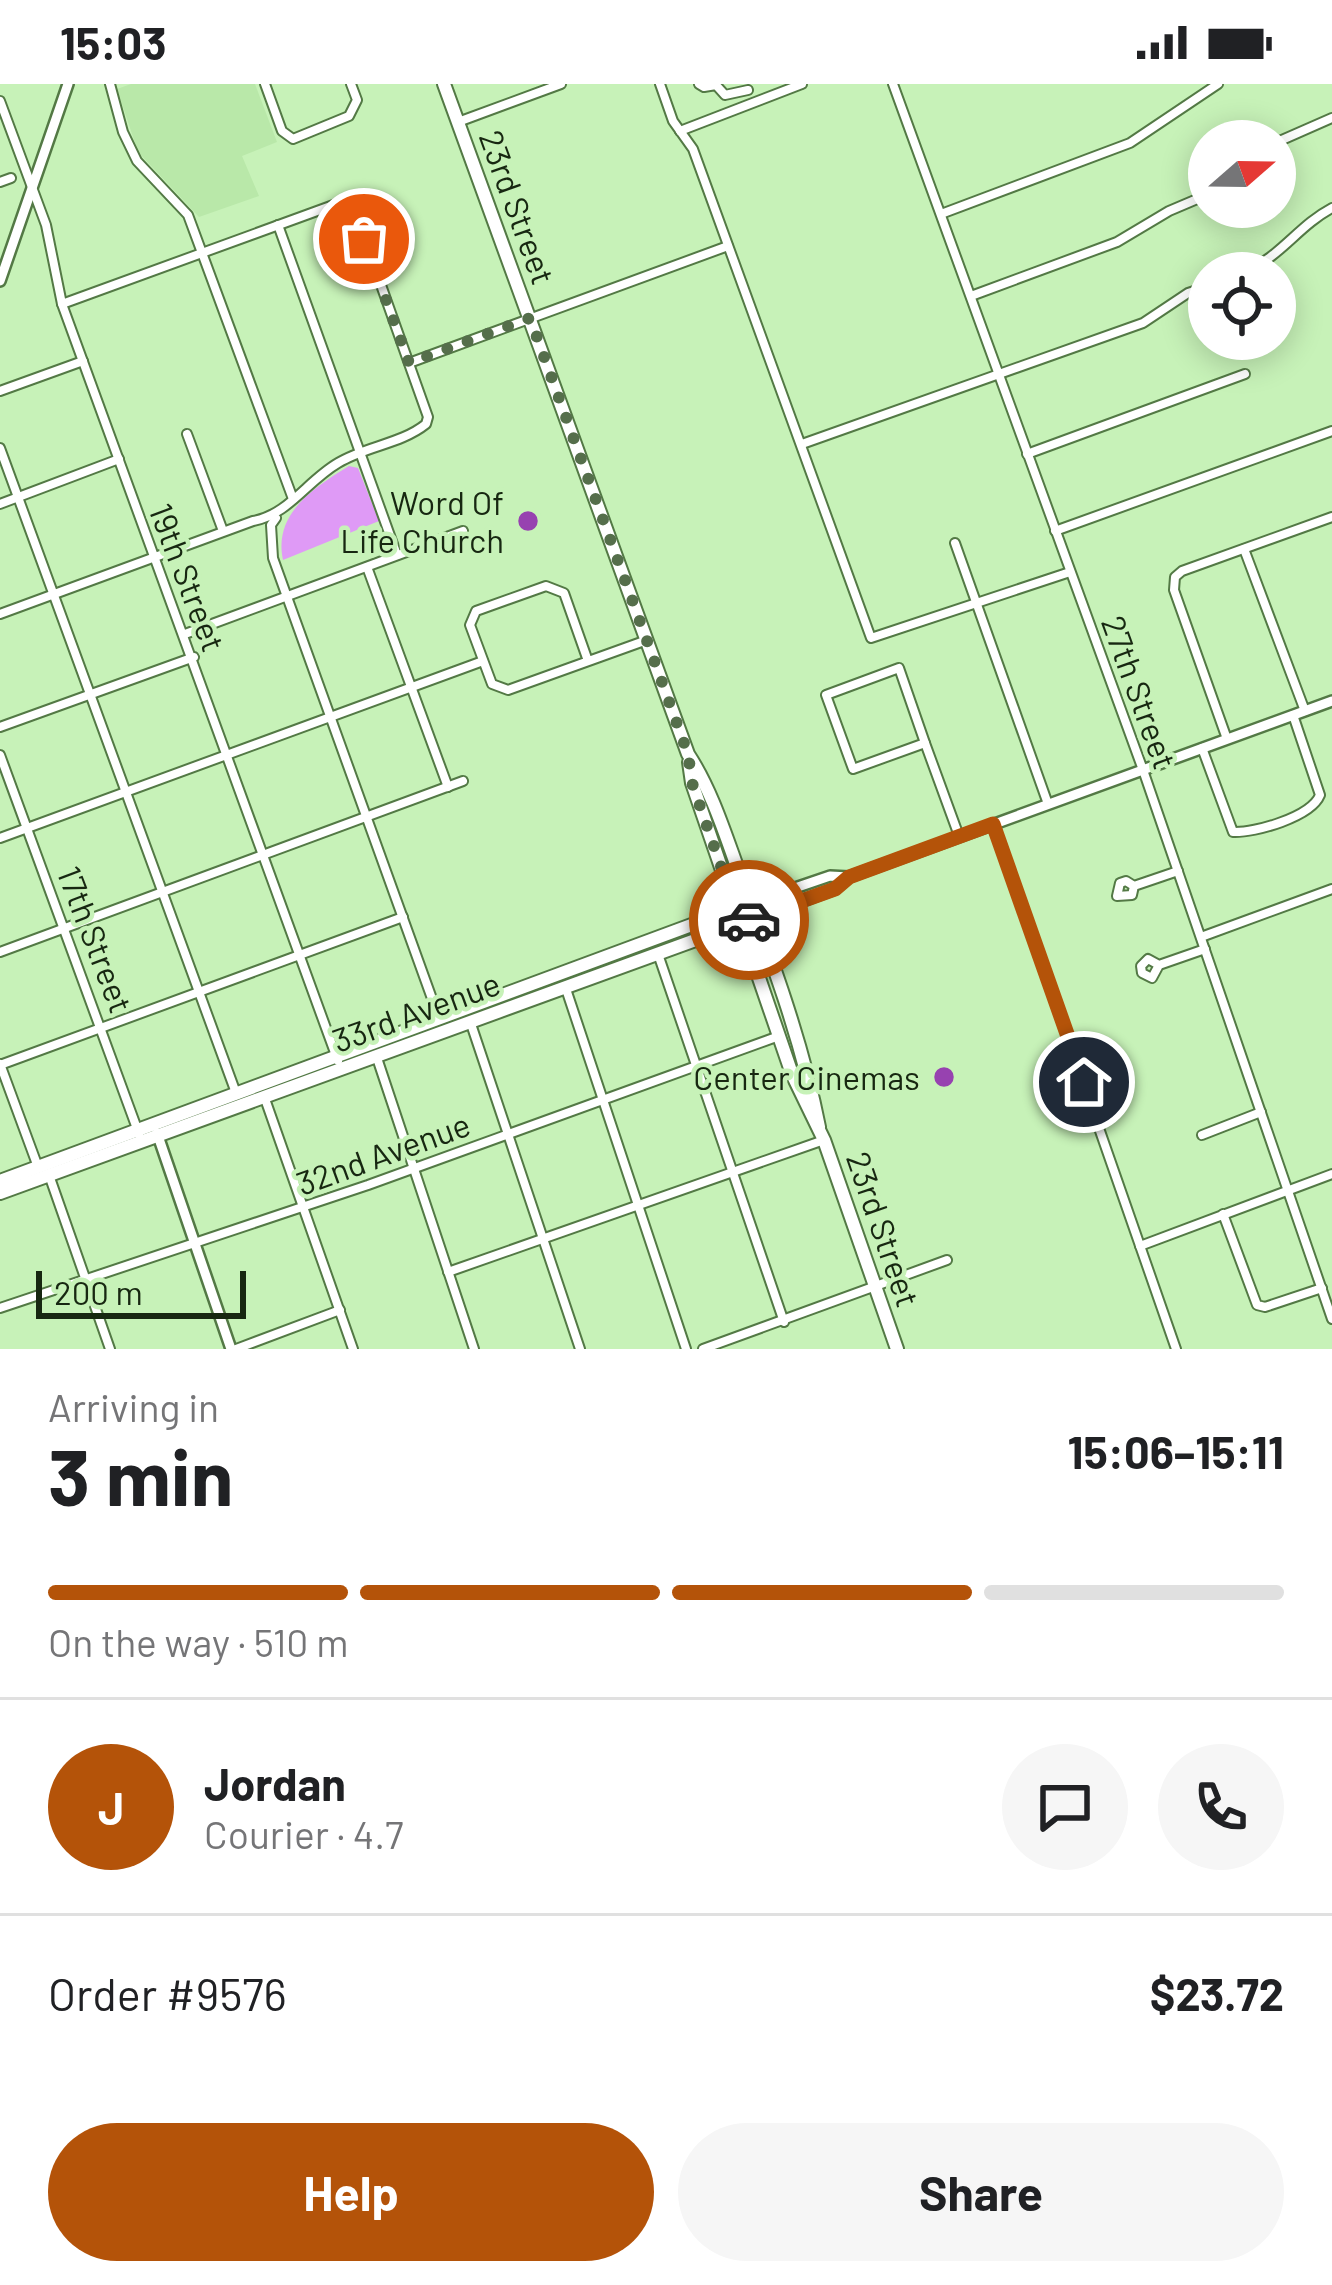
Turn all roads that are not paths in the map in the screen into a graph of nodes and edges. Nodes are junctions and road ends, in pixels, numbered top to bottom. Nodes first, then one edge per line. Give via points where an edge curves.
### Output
1 (68, 84) edge
2 (110, 84) edge
3 (265, 84) edge
4 (351, 84) edge
5 (444, 84) edge
6 (561, 84) edge
7 (660, 84) edge
8 (699, 84) edge
9 (802, 84) edge
10 (893, 84) edge
11 (1218, 84) edge
12 (745, 87) edge
13 (0, 101) edge
14 (753, 102) junction
15 (1332, 118) edge
16 (458, 122) junction
17 (680, 131) junction
18 (1296, 134) edge
19 (11, 178) dead end
20 (0, 182) edge
21 (33, 190) junction
22 (1188, 203) edge
23 (1332, 208) edge
24 (941, 214) junction
25 (278, 225) junction
26 (728, 246) junction
27 (1281, 252) edge
28 (202, 253) junction
29 (0, 280) edge
30 (1188, 293) edge
31 (971, 296) junction
32 (62, 304) junction
33 (530, 318) junction
34 (83, 361) junction
35 (409, 363) junction
36 (999, 373) junction
37 (1246, 374) dead end
38 (0, 391) edge
39 (1332, 431) edge
40 (187, 434) dead end
41 (802, 445) junction
42 (0, 448) edge
43 (360, 452) junction
44 (1027, 454) junction
45 (119, 459) junction
46 (18, 498) junction
47 (293, 499) junction
48 (0, 504) edge
49 (276, 517) junction
50 (1332, 517) edge
51 (223, 531) junction
52 (463, 531) dead end
53 (1055, 531) junction
54 (955, 543) dead end
55 (1244, 548) junction
56 (397, 555) junction
57 (154, 556) junction
58 (367, 567) junction
59 (1070, 572) junction
60 (54, 594) junction
61 (287, 596) junction
62 (974, 603) junction
63 (0, 614) edge
64 (185, 634) junction
65 (647, 640) junction
66 (194, 657) junction
67 (483, 661) junction
68 (588, 661) junction
69 (411, 688) junction
70 (90, 693) junction
71 (1332, 700) edge
72 (1305, 711) junction
73 (1293, 715) junction
74 (332, 717) junction
75 (0, 728) edge
76 (1227, 739) junction
77 (925, 742) junction
78 (1202, 748) junction
79 (688, 754) junction
80 (0, 755) edge
81 (228, 756) junction
82 (1143, 770) junction
83 (463, 782) dead end
84 (448, 787) junction
85 (127, 792) junction
86 (1048, 804) junction
87 (368, 817) junction
88 (993, 824) junction
89 (27, 829) junction
90 (958, 836) junction
91 (0, 838) edge
92 (264, 856) junction
93 (1178, 871) junction
94 (849, 877) junction
95 (1134, 886) dead end
96 (1332, 889) edge
97 (164, 893) junction
98 (751, 903) junction
99 (736, 909) junction
100 (403, 917) junction
101 (756, 918) junction
102 (741, 924) junction
103 (63, 928) junction
104 (1201, 937) junction
105 (1205, 949) junction
106 (0, 952) edge
107 (658, 954) junction
108 (301, 955) junction
109 (1159, 964) dead end
110 (562, 980) junction
111 (200, 991) junction
112 (439, 1020) junction
113 (470, 1020) junction
114 (101, 1028) junction
115 (779, 1036) junction
116 (374, 1049) junction
117 (339, 1062) junction
118 (0, 1064) edge
119 (698, 1066) junction
120 (237, 1094) junction
121 (264, 1096) junction
122 (603, 1099) junction
123 (1261, 1112) junction
124 (156, 1130) junction
125 (509, 1133) junction
126 (821, 1133) junction
127 (1202, 1135) dead end
128 (140, 1136) junction
129 (415, 1167) junction
130 (44, 1171) junction
131 (734, 1172) junction
132 (1332, 1174) edge
133 (0, 1181) edge
134 (1288, 1190) junction
135 (0, 1193) edge
136 (638, 1206) junction
137 (303, 1207) junction
138 (1223, 1214) junction
139 (546, 1239) junction
140 (195, 1244) junction
141 (1140, 1246) junction
142 (947, 1260) dead end
143 (448, 1272) junction
144 (86, 1281) junction
145 (876, 1287) junction
146 (1322, 1288) junction
147 (0, 1308) edge
148 (340, 1310) junction
149 (1332, 1319) edge
150 (784, 1322) junction
151 (110, 1349) edge
152 (234, 1349) edge
153 (352, 1349) edge
154 (474, 1349) edge
155 (580, 1349) edge
156 (686, 1349) edge
157 (703, 1349) edge
158 (897, 1349) edge
159 (1176, 1349) edge

1 - 21 main road
2 - 28 street via 137,161 188,215
3 - 4 street via 282,131 293,139 353,112
5 - 16 highway, 23rd Street
6 - 16 street
7 - 17 street
8 - 12 street via 725,94
9 - 14 street
10 - 24 street, 27th Street
11 - 24 street via 1130,143
12 - 14 street
13 - 21 street, 19th Street
14 - 17 street
15 - 18 street
16 - 33 highway, 23rd Street
17 - 26 street
19 - 20 street
21 - 29 main road
21 - 32 street, 19th Street
22 - 31 street via 1117,242
23 - 27 street
24 - 31 street, 27th Street
25 - 28 street
25 - 35 street via 339,203 352,209
25 - 43 street
26 - 33 street
26 - 41 street
28 - 32 street
28 - 47 street
30 - 36 street via 1143,322
31 - 36 street, 27th Street
32 - 34 street, 19th Street
33 - 35 street
33 - 65 highway, 23rd Street
34 - 38 street
34 - 45 street, 19th Street
35 - 43 street via 428,417 422,428
36 - 41 street
36 - 44 street, 27th Street
37 - 44 street
39 - 53 street
40 - 51 street
41 - 62 street via 871,638
42 - 46 street
43 - 47 street
43 - 56 street
44 - 53 street, 27th Street
45 - 46 street
45 - 57 street, 19th Street
46 - 48 street
46 - 60 street
47 - 49 street
49 - 51 street
49 - 61 street via 274,559
50 - 55 street
51 - 57 street
52 - 56 street
53 - 59 street, 27th Street
54 - 62 street
55 - 72 street
55 - 76 street via 1175,577
56 - 58 street
57 - 60 street
57 - 64 street, 19th Street
58 - 61 street
58 - 69 street
59 - 62 street
59 - 82 street, 27th Street
60 - 63 street
60 - 70 street
61 - 64 street
61 - 74 street
62 - 86 street
64 - 66 street, 19th Street
65 - 68 street
65 - 79 highway, 23rd Street
66 - 70 street
66 - 81 street, 19th Street
67 - 68 street via 491,684 508,690
67 - 68 street via 470,625 476,611 546,586 563,593
67 - 69 street
69 - 74 street
69 - 84 street
70 - 75 street
70 - 85 street
71 - 72 main road, 33rd Avenue
72 - 73 main road, 33rd Avenue
73 - 76 main road, 33rd Avenue
73 - 78 street via 1320,795 1312,808 1246,832 1233,832
74 - 81 street
74 - 87 street
76 - 78 main road, 33rd Avenue
77 - 77 street via 898,668 826,695 853,769
77 - 90 street
78 - 82 main road, 33rd Avenue
79 - 98 highway, 23rd Street
79 - 99 highway, 23rd Street
80 - 89 street, 17th Street
81 - 85 street
81 - 92 street, 19th Street
82 - 86 main road, 33rd Avenue
82 - 93 street, 27th Street
83 - 84 street
84 - 87 street
85 - 89 street
85 - 97 street
86 - 88 main road, 33rd Avenue
87 - 92 street
87 - 100 street
88 - 90 main road, 33rd Avenue
88 - 141 street
89 - 91 street
89 - 103 street, 17th Street
90 - 94 main road, 33rd Avenue
92 - 97 street
92 - 108 street, 19th Street
93 - 95 street
93 - 104 street, 27th Street
94 - 98 main road, 33rd Avenue
94 - 101 main road, 33rd Avenue
96 - 104 street
97 - 103 street
97 - 111 street
98 - 99 highway, 33rd Avenue
98 - 101 highway, 23rd Street
99 - 102 highway, 23rd Street
99 - 110 highway, 33rd Avenue
100 - 108 street
100 - 112 street
101 - 102 highway, 33rd Avenue
101 - 126 highway, 23rd Street
102 - 107 highway, 33rd Avenue
102 - 115 highway, 23rd Street
103 - 106 street
103 - 114 street, 17th Street
104 - 105 street, 27th Street
105 - 109 street
105 - 123 street, 27th Street
107 - 110 highway, 33rd Avenue
107 - 119 street
108 - 111 street
108 - 117 street, 19th Street
110 - 112 highway, 33rd Avenue
110 - 113 highway, 33rd Avenue
110 - 122 street
111 - 114 street
111 - 120 street
112 - 116 highway, 33rd Avenue
113 - 116 highway, 33rd Avenue
113 - 125 street
114 - 118 street
114 - 128 street, 17th Street
115 - 119 street, 32nd Avenue
115 - 126 highway, 23rd Street
116 - 117 highway, 33rd Avenue
116 - 129 street
117 - 120 highway, 33rd Avenue
117 - 121 highway, 33rd Avenue
118 - 130 street
119 - 122 street, 32nd Avenue
119 - 131 street
120 - 124 highway, 33rd Avenue
121 - 124 highway, 33rd Avenue
121 - 137 street
122 - 125 street, 32nd Avenue
122 - 136 street
123 - 127 street
123 - 134 street, 27th Street
124 - 128 highway, 33rd Avenue
124 - 140 main road
125 - 129 street, 32nd Avenue
125 - 139 street
126 - 131 street
126 - 145 highway, 23rd Street
128 - 130 highway, 33rd Avenue
129 - 137 street, 32nd Avenue
129 - 143 street
130 - 133 highway, 33rd Avenue
130 - 135 highway, 33rd Avenue
130 - 144 street
131 - 136 street
131 - 150 street
132 - 134 street
134 - 138 street
134 - 146 street, 27th Street
136 - 139 street
136 - 156 street
137 - 140 street, 32nd Avenue
137 - 148 street
138 - 141 street
138 - 146 street via 1257,1305
139 - 143 street
139 - 155 street
140 - 144 street, 32nd Avenue
140 - 152 main road
141 - 159 street
142 - 145 street
143 - 154 street
144 - 147 street, 32nd Avenue
144 - 151 street
145 - 150 street
145 - 158 highway, 23rd Street
146 - 149 street, 27th Street
148 - 152 street
148 - 153 street
150 - 157 street

